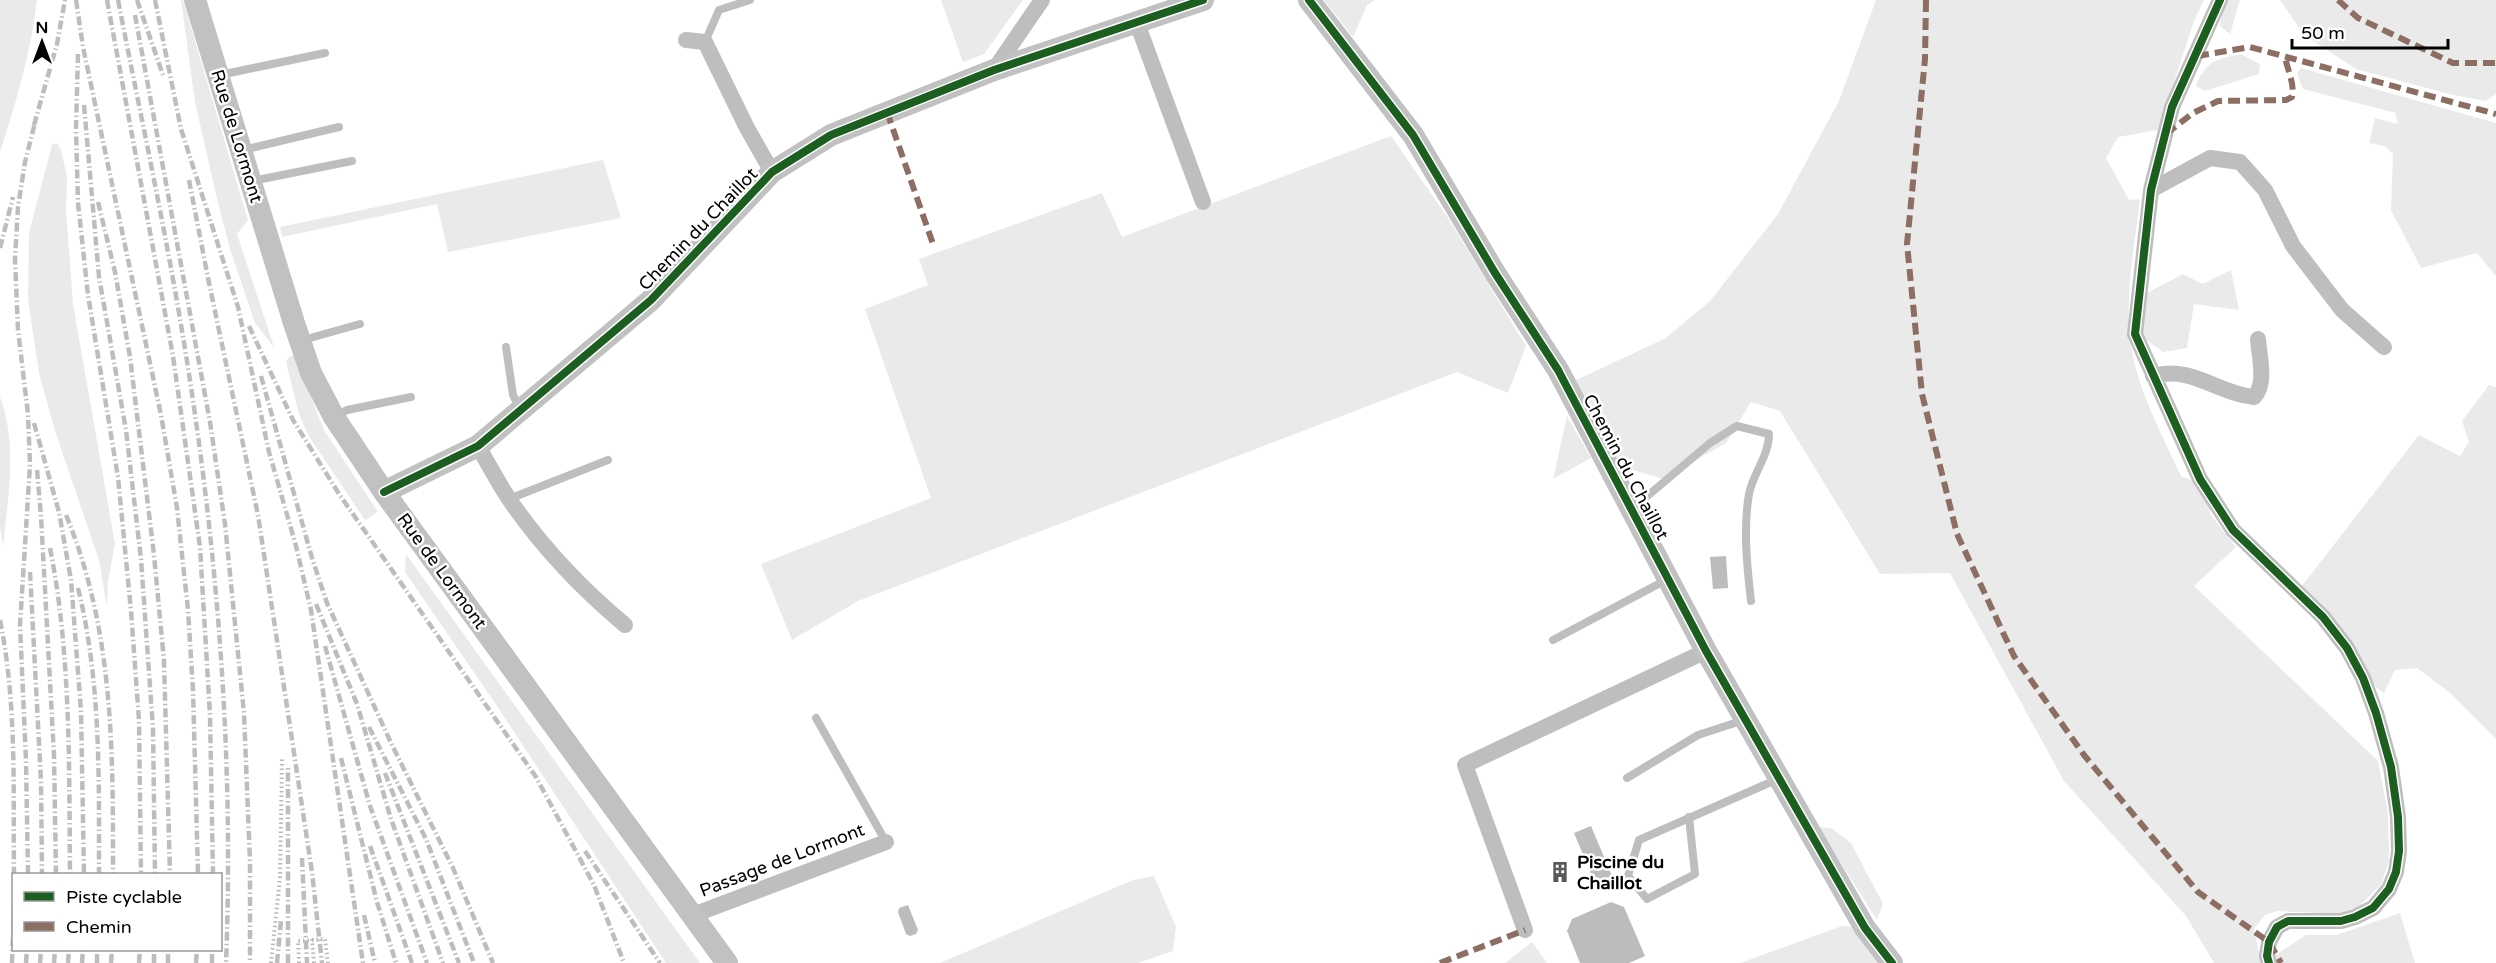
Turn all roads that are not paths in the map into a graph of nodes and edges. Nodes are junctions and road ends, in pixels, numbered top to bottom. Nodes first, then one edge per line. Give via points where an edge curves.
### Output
1 (195, 0) edge
2 (750, 0) edge
3 (1042, 0) edge
4 (1202, 0) edge
5 (1309, 0) edge
6 (2220, 0) edge
7 (1137, 24) junction
8 (686, 40) dead end
9 (705, 42) junction
10 (325, 52) dead end
11 (994, 69) junction
12 (218, 76) junction
13 (339, 127) dead end
14 (241, 150) junction
15 (352, 161) dead end
16 (772, 172) junction
17 (251, 181) junction
18 (2151, 190) junction
19 (1203, 202) dead end
20 (360, 324) dead end
21 (2258, 339) dead end
22 (300, 341) junction
23 (506, 347) dead end
24 (2384, 347) dead end
25 (2153, 376) junction
26 (411, 397) dead end
27 (521, 410) junction
28 (334, 417) junction
29 (478, 446) junction
30 (608, 460) dead end
31 (384, 492) junction
32 (509, 499) junction
33 (1631, 510) junction
34 (1668, 579) junction
35 (1751, 601) dead end
36 (625, 625) dead end
37 (1553, 640) dead end
38 (1706, 651) junction
39 (816, 718) dead end
40 (1745, 719) junction
41 (1627, 778) dead end
42 (1779, 778) junction
43 (1689, 817) junction
44 (886, 842) joint
45 (693, 915) junction
46 (1525, 930) dead end
47 (727, 963) edge
48 (1892, 963) edge
49 (2269, 963) edge

1 - 12 street, Rue de Lormont
2 - 9 lane via 719,10
3 - 11 street
4 - 7 street, Chemin du Chaillot
5 - 33 street, Chemin du Chaillot via 1413,135 1558,370
6 - 18 street via 2172,107
7 - 11 street, Chemin du Chaillot
7 - 19 street
8 - 9 street
9 - 16 street
10 - 12 lane
11 - 16 street, Chemin du Chaillot via 831,135
12 - 14 street, Rue de Lormont
13 - 14 lane
14 - 17 street, Rue de Lormont
15 - 17 lane
16 - 27 street, Chemin du Chaillot via 651,300
17 - 22 street, Rue de Lormont
18 - 24 street via 2210,158 2240,162 2265,190 2293,246 2335,301
18 - 25 street via 2134,334
20 - 22 lane
21 - 25 street via 2261,379 2254,397 2196,377 2167,372
22 - 28 street, Rue de Lormont via 311,373
23 - 27 lane via 513,395
25 - 49 street via 2200,479 2233,530 2323,617 2347,648 2363,678 2391,767 2399,850 2389,889 2373,908 2355,917 2341,921 2288,921 2277,927 2269,942
26 - 28 lane via 347,410
27 - 29 street, Chemin du Chaillot
28 - 31 street, Rue de Lormont
29 - 31 street, Chemin du Chaillot
29 - 32 street
30 - 32 lane
31 - 45 street, Rue de Lormont
32 - 36 street via 554,556 598,603
33 - 34 street, Chemin du Chaillot
33 - 35 lane via 1710,443 1737,426 1769,434 1769,446 1749,493 1746,552
34 - 37 lane
34 - 38 street, Chemin du Chaillot
38 - 40 street, Chemin du Chaillot
38 - 46 street via 1465,765
39 - 44 lane
40 - 41 lane via 1698,735
40 - 42 street, Chemin du Chaillot
42 - 43 lane
42 - 48 street, Chemin du Chaillot via 1865,928
43 - 43 lane via 1639,840 1628,876 1647,899 1695,874
44 - 45 street, Passage de Lormont
45 - 47 street, Rue de Lormont

